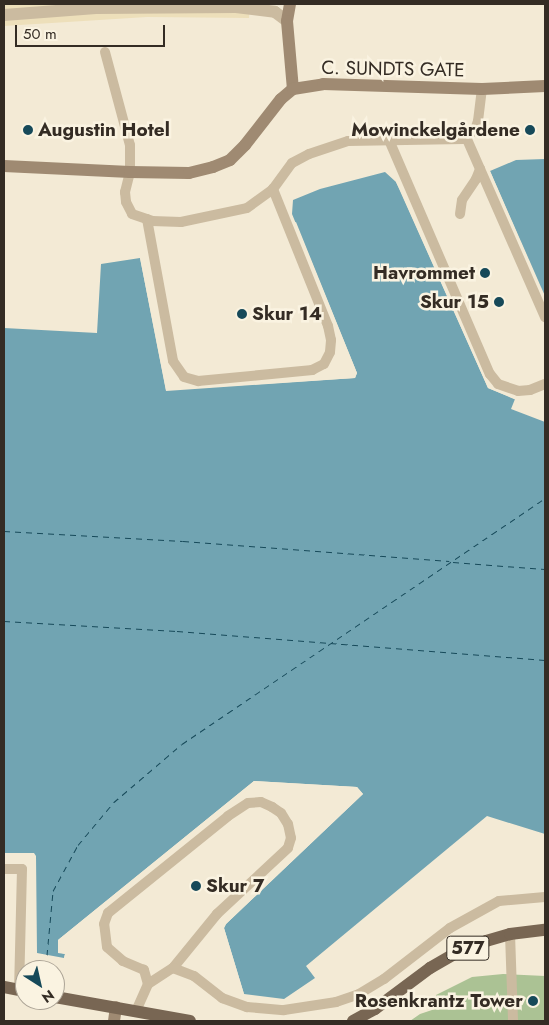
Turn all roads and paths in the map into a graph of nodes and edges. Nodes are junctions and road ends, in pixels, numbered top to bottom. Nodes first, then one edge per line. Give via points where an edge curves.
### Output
1 (290, 4) edge
2 (264, 7) edge
3 (4, 15) edge
4 (287, 22) junction
5 (105, 52) dead end
6 (545, 86) edge
7 (482, 89) junction
8 (292, 90) junction
9 (466, 137) junction
10 (389, 140) junction
11 (4, 166) edge
12 (480, 169) junction
13 (130, 172) junction
14 (273, 189) junction
15 (460, 214) dead end
16 (146, 219) junction
17 (545, 317) edge
18 (545, 384) edge
19 (4, 869) edge
20 (545, 897) edge
21 (545, 930) edge
22 (510, 934) junction
23 (22, 960) edge
24 (173, 968) junction
25 (148, 984) junction
26 (65, 999) edge
27 (116, 1007) junction
28 (136, 1010) junction
29 (114, 1021) edge
30 (190, 1021) edge
31 (352, 1021) edge
32 (513, 1021) edge

1 - 4 main road
2 - 3 street
2 - 4 street
4 - 8 main road
5 - 13 lane via 130,145
6 - 7 main road, C. SUNDTS GATE
7 - 8 main road, C. SUNDTS GATE via 323,84
7 - 9 lane via 478,121 475,130
8 - 13 main road via 281,98 230,160 190,173
9 - 10 lane
9 - 12 lane
10 - 14 lane via 348,142 309,154 292,163
10 - 18 lane via 490,374 498,384 518,390 530,390
11 - 13 main road
12 - 15 lane via 462,200
12 - 17 lane
13 - 16 lane via 126,202 132,214
14 - 16 lane via 247,208 180,222
14 - 16 lane via 328,326 330,352 324,364 312,370 198,381 184,377 173,361
19 - 23 lane via 22,869
20 - 24 lane via 499,901 450,928 384,979 336,1002 284,1010 248,1008 222,998 194,976
21 - 22 main road, 577
22 - 31 main road, 577 via 458,952
22 - 32 lane
24 - 25 lane
24 - 25 lane via 217,914 288,848 291,838 288,824 272,807 262,802 248,803 108,913 104,924 107,947 124,961 144,970
25 - 28 lane
26 - 27 main road
27 - 28 main road
27 - 29 main road
28 - 30 main road

